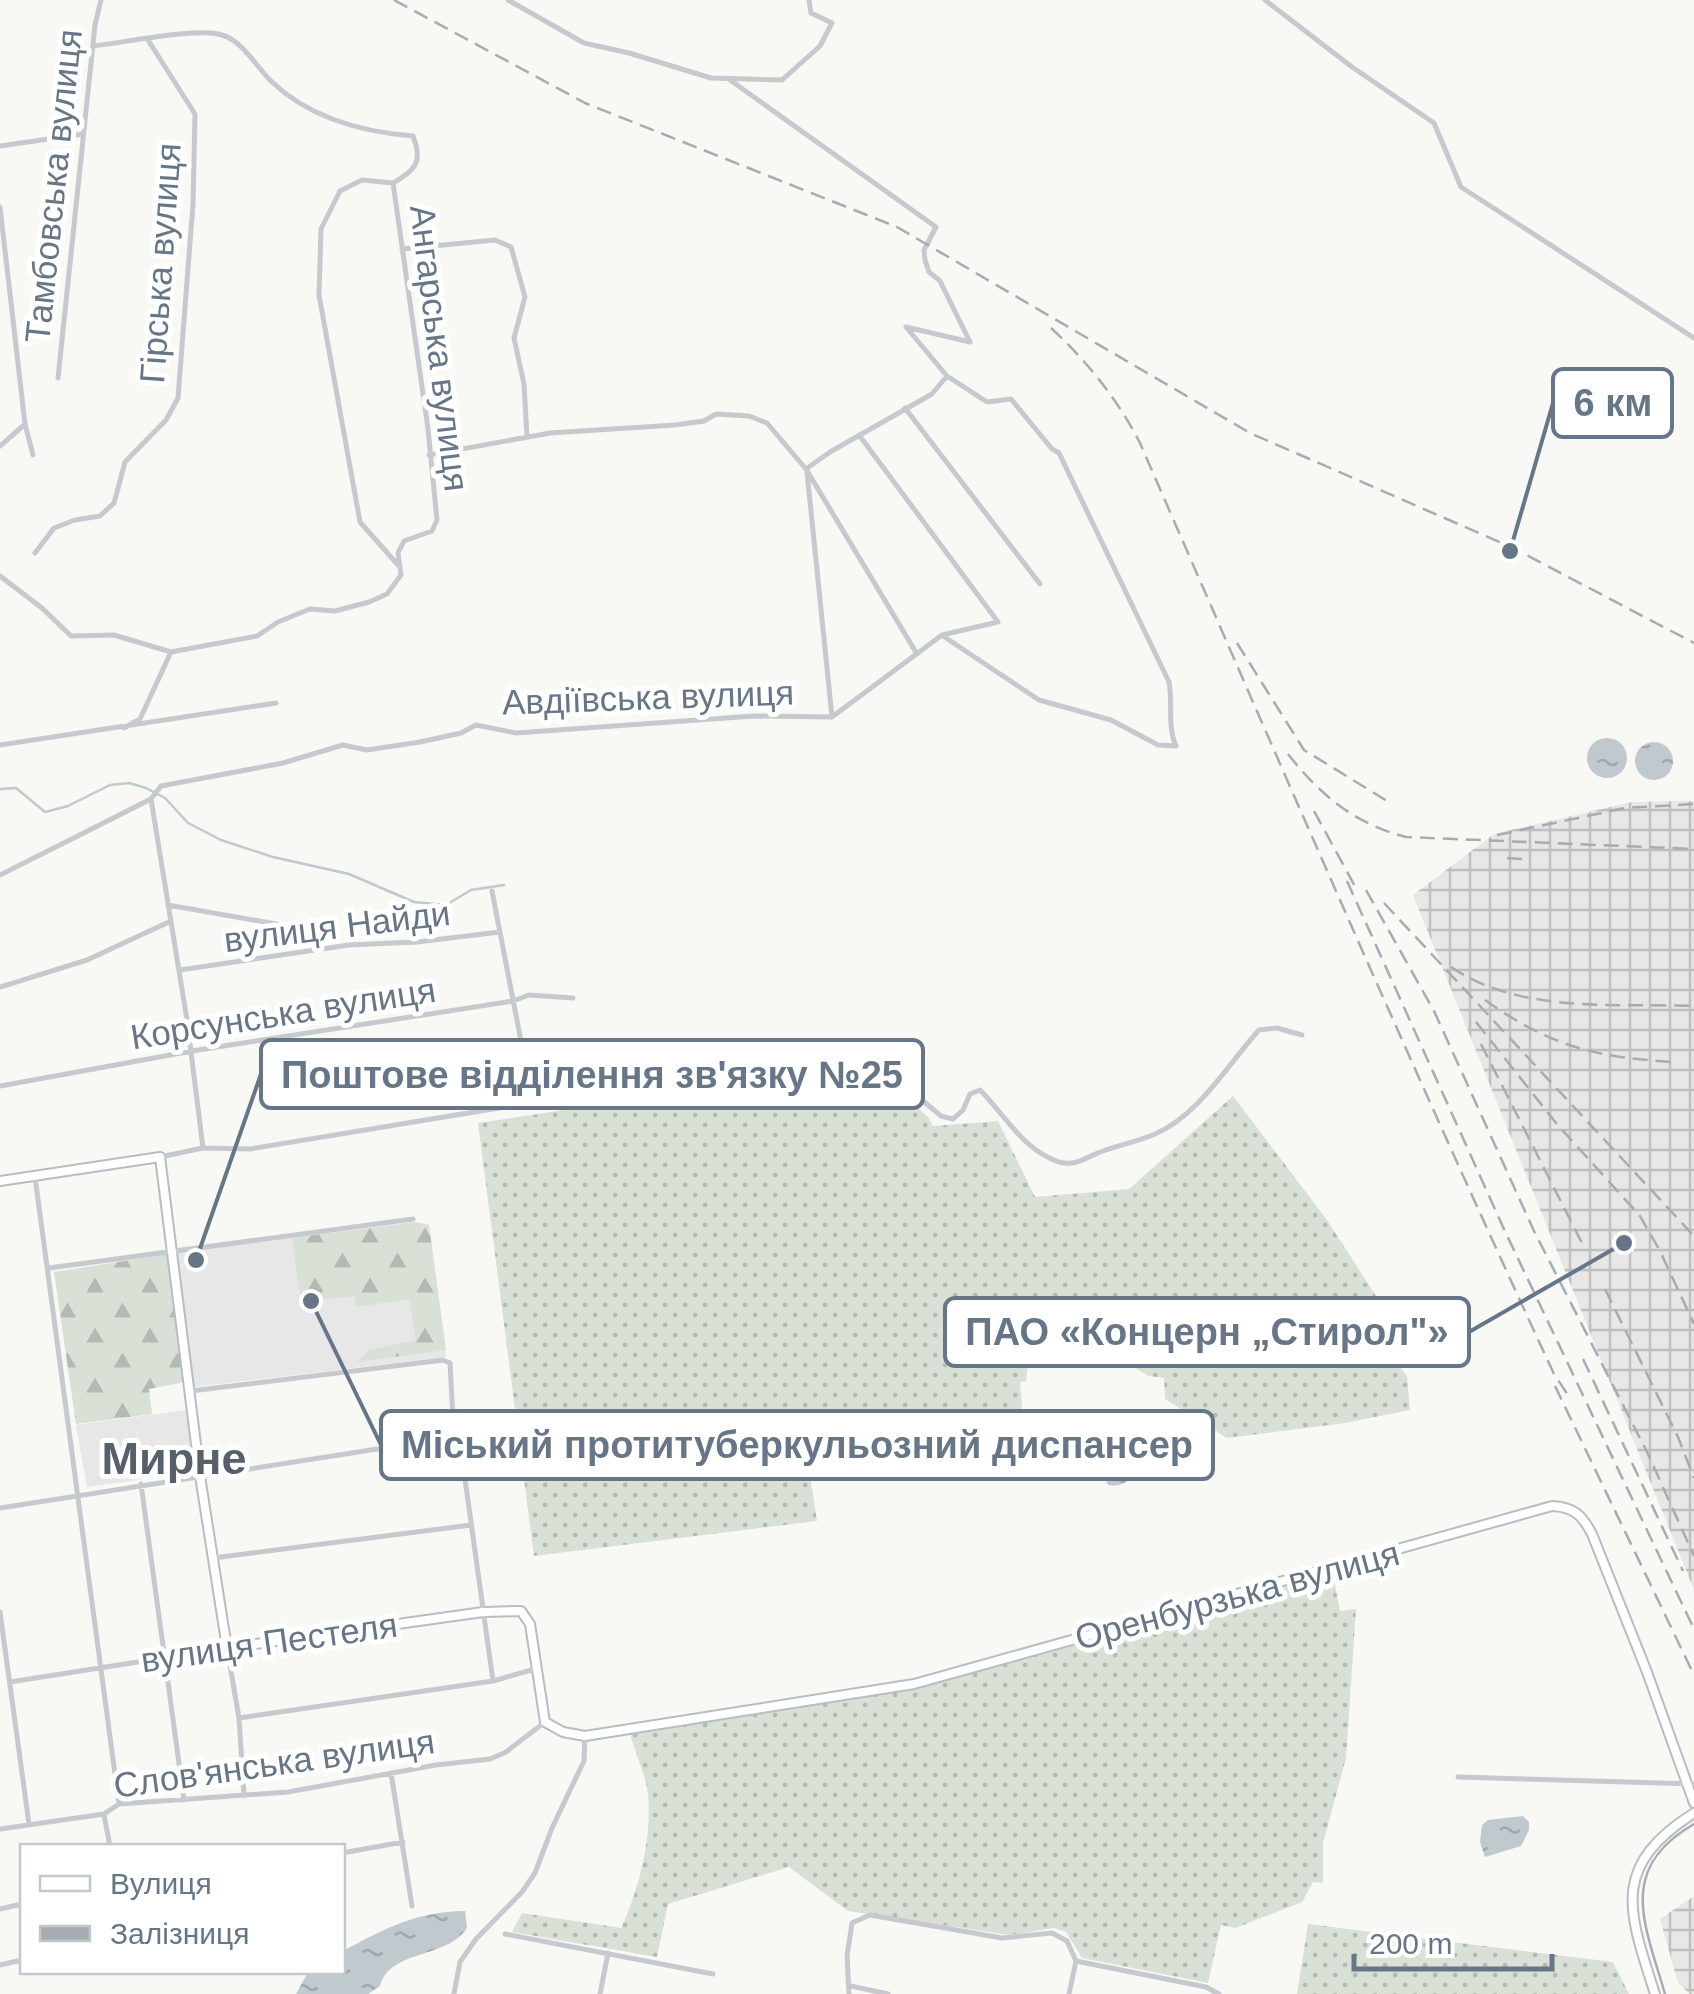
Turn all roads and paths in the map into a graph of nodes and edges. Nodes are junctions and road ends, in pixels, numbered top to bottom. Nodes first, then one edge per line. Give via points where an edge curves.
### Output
1 (101, 0) edge
2 (508, 0) edge
3 (810, 0) edge
4 (1264, 0) edge
5 (148, 40) junction
6 (93, 46) junction
7 (730, 80) junction
8 (83, 134) junction
9 (0, 146) edge
10 (393, 183) junction
11 (0, 207) edge
12 (402, 249) junction
13 (1694, 338) edge
14 (947, 376) junction
15 (58, 378) dead end
16 (905, 408) junction
17 (25, 424) junction
18 (859, 435) junction
19 (527, 438) junction
20 (0, 446) edge
21 (33, 455) dead end
22 (429, 455) junction
23 (806, 469) junction
24 (35, 554) dead end
25 (399, 566) junction
26 (0, 576) edge
27 (1040, 584) dead end
28 (942, 635) junction
29 (171, 652) junction
30 (916, 654) junction
31 (276, 702) dead end
32 (832, 716) junction
33 (124, 728) junction
34 (0, 744) edge
35 (152, 798) junction
36 (0, 875) edge
37 (492, 892) dead end
38 (168, 905) junction
39 (171, 921) junction
40 (500, 932) junction
41 (321, 948) junction
42 (180, 970) junction
43 (0, 987) edge
44 (573, 998) dead end
45 (513, 1000) junction
46 (1302, 1035) dead end
47 (192, 1051) junction
48 (0, 1086) edge
49 (529, 1102) junction
50 (202, 1148) junction
51 (160, 1158) junction
52 (35, 1177) junction
53 (0, 1182) edge
54 (414, 1218) dead end
55 (171, 1251) junction
56 (49, 1268) junction
57 (190, 1391) junction
58 (454, 1438) junction
59 (200, 1476) junction
60 (141, 1484) junction
61 (79, 1496) junction
62 (0, 1508) edge
63 (470, 1525) junction
64 (212, 1558) junction
65 (0, 1612) edge
66 (483, 1612) junction
67 (227, 1648) junction
68 (163, 1656) junction
69 (101, 1669) junction
70 (535, 1669) junction
71 (493, 1681) junction
72 (10, 1682) junction
73 (239, 1718) junction
74 (545, 1722) junction
75 (585, 1736) junction
76 (390, 1773) junction
77 (1458, 1777) dead end
78 (1690, 1784) edge
79 (244, 1796) junction
80 (184, 1800) junction
81 (1694, 1803) edge
82 (119, 1804) junction
83 (1694, 1813) edge
84 (104, 1814) junction
85 (29, 1824) junction
86 (0, 1829) edge
87 (403, 1842) junction
88 (110, 1844) edge
89 (345, 1852) edge
90 (412, 1906) dead end
91 (505, 1934) dead end
92 (608, 1953) junction
93 (1076, 1961) junction
94 (713, 1974) dead end
95 (851, 1986) junction
96 (454, 1994) edge
97 (600, 1994) edge
98 (849, 1994) edge
99 (888, 1994) edge
100 (1069, 1994) edge
101 (1219, 1994) edge
102 (1655, 1994) edge

1 - 6 street, Тамбовська вулиця
2 - 7 street via 584,43
3 - 7 street via 811,13 832,22 820,46 782,80
4 - 13 street via 1434,123 1461,187
5 - 6 street
5 - 10 street via 220,34 314,112 368,132 413,136 419,159 414,171
5 - 24 street, Гірська вулиця via 194,114 178,398 125,462 114,503 100,516 54,528
6 - 8 street, Тамбовська вулиця
7 - 14 street via 936,227 925,260 970,342 906,327
8 - 9 street
8 - 15 street, Тамбовська вулиця
10 - 12 street, Ангарська вулиця
10 - 25 street via 362,180 340,191 320,229 319,295 360,522
11 - 17 street
12 - 19 street via 496,240 511,247 525,297 514,338
12 - 22 street, Ангарська вулиця
14 - 16 street via 932,394
14 - 28 street via 987,402 1011,400 1060,453 1169,682 1169,731 1176,746 1039,700
16 - 18 street
16 - 27 street
17 - 20 street
17 - 21 street
18 - 23 street
18 - 28 street, Авдіївська вулиця via 998,622
19 - 22 street
19 - 23 street via 675,425 716,414 748,416 767,423
22 - 25 street, Ангарська вулиця via 437,520 432,531 404,541
23 - 30 street
23 - 32 street
25 - 29 street via 401,575 388,594 369,602 310,610 257,636
26 - 29 street via 70,636 114,634
28 - 30 street, Авдіївська вулиця
29 - 33 street via 140,719
30 - 32 street, Авдіївська вулиця
31 - 33 street
32 - 35 street, Авдіївська вулиця via 516,733 476,725 420,742 367,750 343,745 161,786
33 - 34 street
35 - 36 street
35 - 38 street
37 - 40 street
38 - 39 street
38 - 41 street via 305,930
39 - 42 street
39 - 43 street via 87,960
40 - 41 street, вулиця Найди
40 - 45 street
41 - 42 street, вулиця Найди
42 - 47 street
44 - 45 street, Корсунська вулиця
45 - 47 street, Корсунська вулиця
45 - 49 street
46 - 49 street via 1259,1030 1207,1094 1158,1133 1078,1163 1048,1156 1012,1131 980,1090 954,1119 941,1116 874,1059
47 - 48 street, Корсунська вулиця
47 - 50 street
49 - 50 street via 250,1149
50 - 51 street
51 - 52 street
51 - 55 street
52 - 53 street
52 - 56 street
54 - 55 street
55 - 56 street
55 - 57 street
56 - 61 street
57 - 58 street via 443,1360 451,1368
57 - 59 street
58 - 59 street
58 - 63 street
59 - 60 street
59 - 64 street
60 - 61 street
60 - 68 street
61 - 62 street
61 - 69 street
63 - 64 street
63 - 66 street
64 - 67 street
65 - 72 street
66 - 67 street, вулиця Пестеля
66 - 70 street, вулиця Пестеля via 526,1614
66 - 71 street
67 - 68 street, вулиця Пестеля
67 - 73 street
68 - 69 street, вулиця Пестеля
68 - 80 street
69 - 72 street, вулиця Пестеля
69 - 82 street
70 - 71 street
70 - 74 street
71 - 73 street
72 - 85 street
73 - 79 street
74 - 75 street
74 - 76 street, Слов'янська вулиця via 498,1756
75 - 78 street, Оренбурзька вулиця via 914,1684 1552,1506 1580,1514 1592,1534
75 - 96 street via 584,1761 535,1874 460,1962
76 - 79 street, Слов'янська вулиця
76 - 87 street
77 - 78 street
78 - 81 street, Оренбурзька вулиця
79 - 80 street, Слов'янська вулиця
80 - 82 street, Слов'янська вулиця
82 - 84 street, Слов'янська вулиця
83 - 102 street via 1650,1848 1632,1890 1633,1918
84 - 85 street, Слов'янська вулиця
84 - 88 street
85 - 86 street, Слов'янська вулиця
87 - 89 street
87 - 90 street
91 - 92 street
92 - 94 street
92 - 97 street
93 - 95 street via 1067,1942 1052,1933 1002,1938 870,1915 852,1923
93 - 100 street
93 - 101 street
95 - 98 street
95 - 99 street

